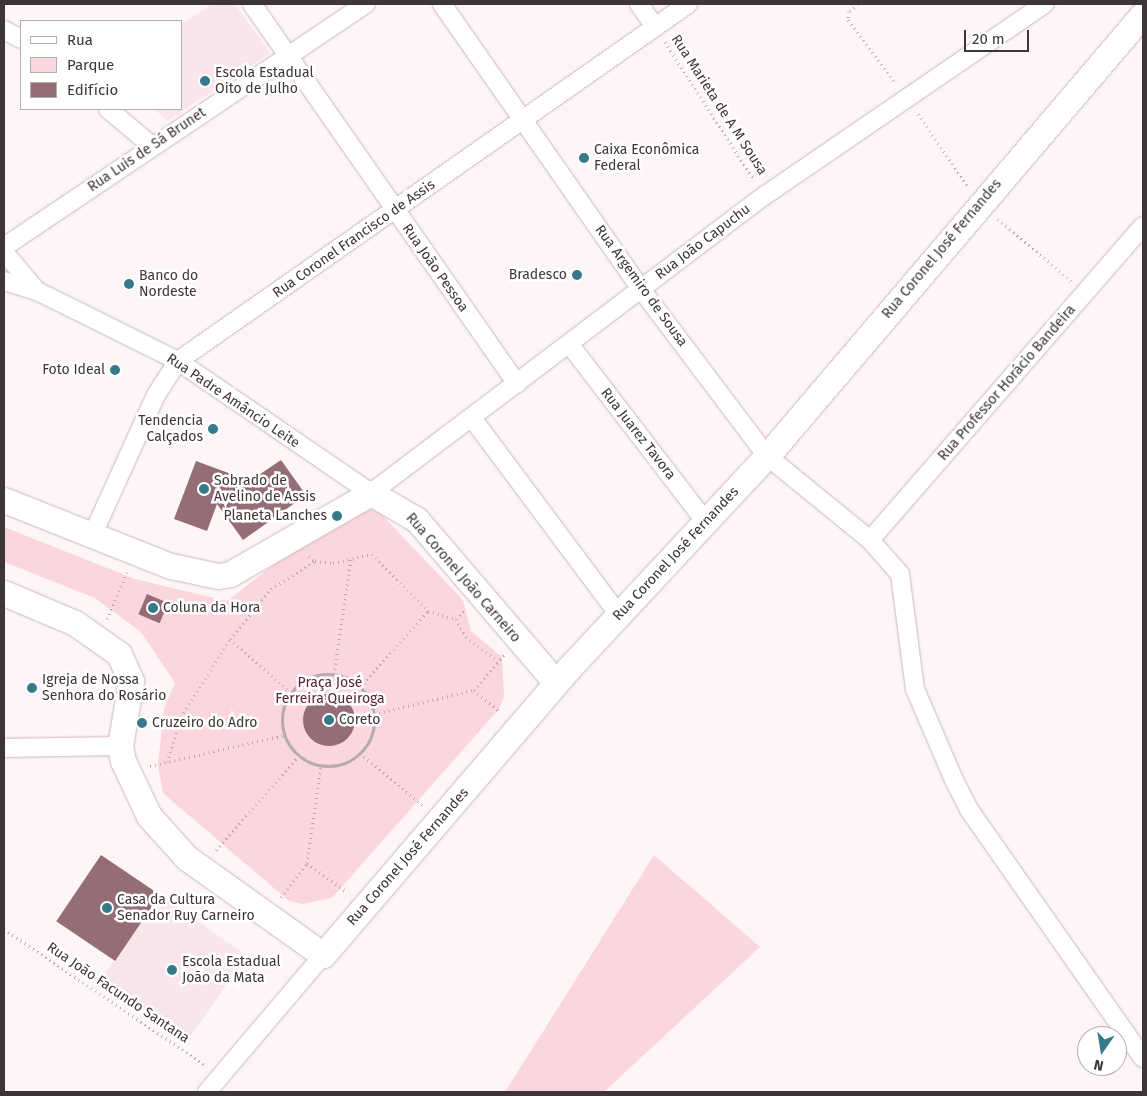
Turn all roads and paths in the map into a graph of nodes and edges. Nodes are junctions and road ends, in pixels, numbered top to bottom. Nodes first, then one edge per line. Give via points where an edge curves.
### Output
1 (252, 4) edge
2 (366, 4) edge
3 (442, 4) edge
4 (639, 4) edge
5 (688, 4) edge
6 (858, 4) edge
7 (1044, 4) edge
8 (1143, 14) edge
9 (655, 27) junction
10 (4, 30) edge
11 (20, 38) edge
12 (289, 56) junction
13 (906, 97) junction
14 (109, 110) edge
15 (524, 122) junction
16 (152, 146) junction
17 (764, 196) junction
18 (980, 203) junction
19 (395, 211) junction
20 (1143, 226) edge
21 (4, 247) edge
22 (4, 252) edge
23 (4, 281) edge
24 (641, 289) junction
25 (37, 291) junction
26 (1085, 293) junction
27 (570, 345) junction
28 (178, 361) junction
29 (517, 384) junction
30 (472, 418) junction
31 (768, 456) junction
32 (371, 493) junction
33 (4, 500) edge
34 (706, 522) junction
35 (92, 536) junction
36 (292, 538) junction
37 (870, 540) junction
38 (135, 553) junction
39 (351, 558) junction
40 (315, 561) junction
41 (4, 594) edge
42 (428, 611) junction
43 (619, 615) junction
44 (100, 637) junction
45 (230, 639) junction
46 (517, 642) junction
47 (498, 661) junction
48 (334, 674) junction
49 (556, 683) junction
50 (360, 687) junction
51 (474, 690) junction
52 (290, 692) junction
53 (374, 714) junction
54 (518, 728) junction
55 (284, 735) junction
56 (120, 746) junction
57 (4, 748) edge
58 (360, 753) junction
59 (299, 756) junction
60 (168, 762) junction
61 (321, 766) junction
62 (125, 772) junction
63 (441, 821) junction
64 (307, 863) junction
65 (200, 868) junction
66 (365, 906) junction
67 (267, 915) junction
68 (4, 929) edge
69 (323, 955) junction
70 (1143, 1058) edge
71 (220, 1076) junction
72 (207, 1092) edge

1 - 12 street, Rua João Pessoa
2 - 12 street, Rua Luis de Sá Brunet
3 - 15 street, Rua Argemiro de Sousa
4 - 9 street
5 - 9 street, Rua Coronel Francisco de Assis
6 - 13 path via 848,12 848,20
7 - 13 street, Rua João Capuchu
8 - 18 main road, Rua Coronel José Fernandes
9 - 15 street, Rua Coronel Francisco de Assis
9 - 17 path, Rua Marieta de A M Sousa
10 - 11 street
12 - 16 street, Rua Luis de Sá Brunet
12 - 19 street, Rua João Pessoa
13 - 17 street, Rua João Capuchu
13 - 18 path
14 - 16 street
15 - 19 street, Rua Coronel Francisco de Assis
15 - 24 street, Rua Argemiro de Sousa
16 - 21 street, Rua Luis de Sá Brunet
17 - 24 street, Rua João Capuchu
18 - 26 path
18 - 31 main road, Rua Coronel José Fernandes
19 - 28 street, Rua Coronel Francisco de Assis
19 - 29 street, Rua João Pessoa
20 - 26 street, Rua Professor Horácio Bandeira
22 - 25 street, Rua Padre Amâncio Leite
23 - 25 street, Rua Padre Amâncio Leite
24 - 27 street, Rua João Capuchu
24 - 31 street, Rua Argemiro de Sousa
25 - 28 street, Rua Padre Amâncio Leite
26 - 37 street, Rua Professor Horácio Bandeira
27 - 29 street, Rua João Capuchu
27 - 34 street, Rua Juarez Tavora
28 - 32 street, Rua Padre Amâncio Leite
28 - 35 street, Rua Coronel Francisco de Assis via 156,394
29 - 30 street, Rua João Capuchu
30 - 32 street, Rua João Capuchu
30 - 43 street
31 - 34 main road, Rua Coronel José Fernandes
31 - 37 street, Rua Argemiro de Sousa
32 - 36 main road
32 - 46 main road, Rua Coronel João Carneiro via 417,520
33 - 35 main road
34 - 43 main road, Rua Coronel José Fernandes
35 - 38 main road
36 - 38 main road via 230,574 218,576 202,576
36 - 40 path
37 - 70 street, Rua Argemiro de Sousa via 900,574 915,689 970,811
38 - 44 path
39 - 40 path
39 - 42 path via 372,554
39 - 48 path
40 - 45 path via 271,589
41 - 44 main road
42 - 47 path via 456,619 466,637
42 - 50 path
43 - 49 main road, Rua Coronel José Fernandes
44 - 56 main road via 119,654 131,681
45 - 52 path
45 - 60 path via 181,717
46 - 47 path
46 - 49 main road, Rua Coronel João Carneiro
47 - 51 path
48 - 50 path
48 - 52 path via 310,677
49 - 54 main road, Rua Coronel José Fernandes
50 - 53 path
51 - 53 path
51 - 54 path
52 - 55 path via 282,712
53 - 58 path via 372,735
54 - 63 main road, Rua Coronel José Fernandes
55 - 59 path
55 - 60 path
56 - 57 street
56 - 62 main road
58 - 61 path via 342,764
58 - 63 path
59 - 61 path
59 - 65 path
60 - 62 path
61 - 64 path
62 - 65 main road via 149,816
63 - 66 main road, Rua Coronel José Fernandes
64 - 66 path
64 - 67 path
65 - 67 main road
66 - 69 main road, Rua Coronel José Fernandes
67 - 69 main road
68 - 71 path, Rua João Facundo Santana
69 - 71 street, Rua Coronel José Fernandes
71 - 72 street, Rua Coronel José Fernandes

